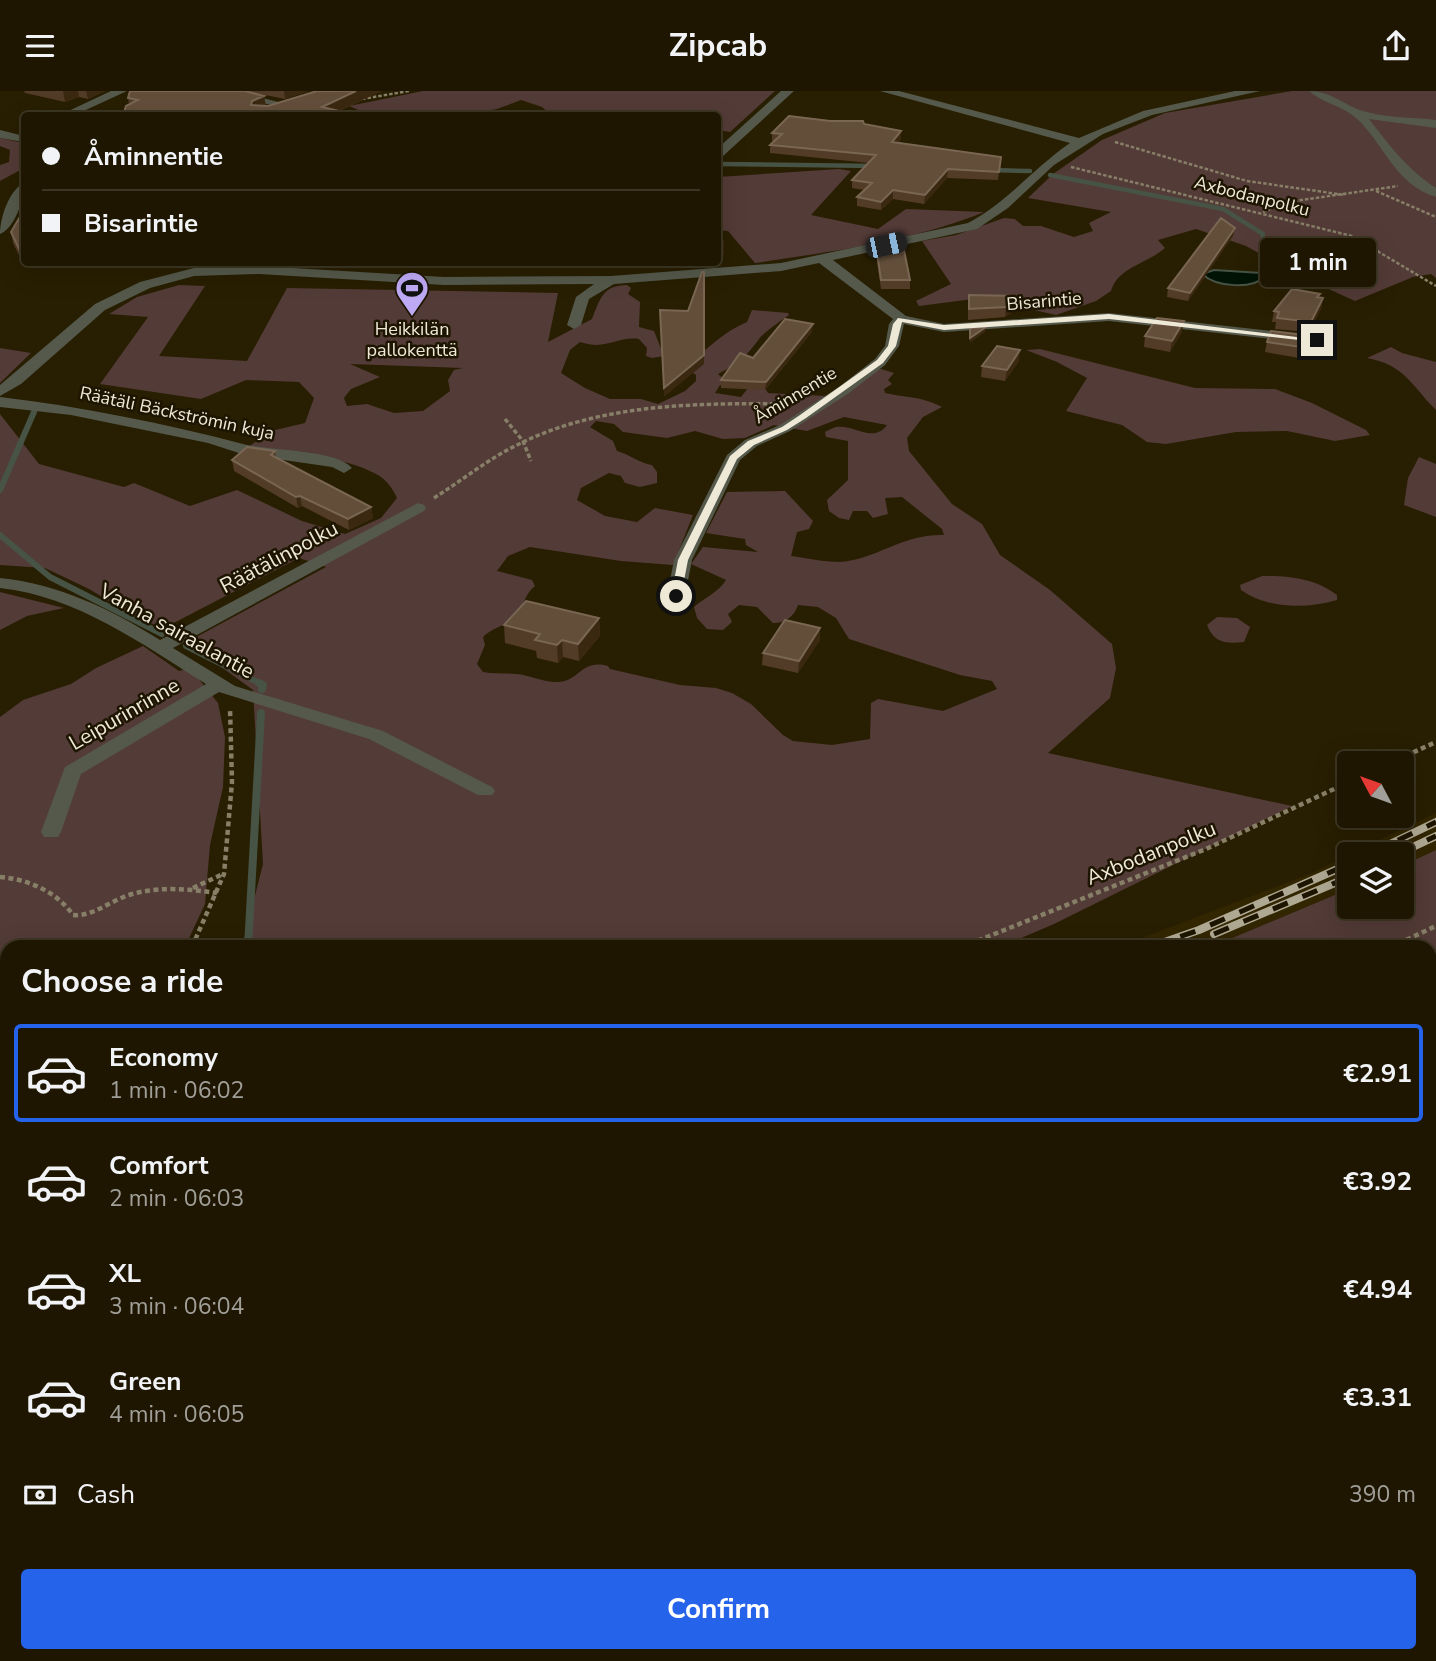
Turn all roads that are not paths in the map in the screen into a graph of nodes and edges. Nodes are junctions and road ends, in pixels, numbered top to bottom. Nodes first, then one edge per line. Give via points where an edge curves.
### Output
1 (121, 91) edge
2 (217, 91) edge
3 (788, 91) edge
4 (886, 91) edge
5 (1254, 91) edge
6 (1315, 91) edge
7 (298, 100) edge
8 (285, 105) junction
9 (1354, 111) junction
10 (73, 112) edge
11 (268, 112) edge
12 (1436, 124) edge
13 (0, 134) edge
14 (21, 137) edge
15 (1082, 142) junction
16 (721, 151) edge
17 (21, 192) edge
18 (1436, 193) edge
19 (0, 230) edge
20 (823, 260) junction
21 (209, 266) edge
22 (383, 266) edge
23 (627, 266) edge
24 (374, 277) junction
25 (631, 278) junction
26 (611, 280) junction
27 (901, 319) junction
28 (574, 325) dead end
29 (1317, 340) dead end
30 (0, 391) edge
31 (0, 402) edge
32 (344, 468) dead end
33 (418, 508) road end
34 (0, 583) edge
35 (676, 596) dead end
36 (161, 647) junction
37 (223, 687) junction
38 (485, 790) dead end
39 (51, 832) dead end

1 - 10 street
2 - 8 street
3 - 16 street
4 - 15 street
5 - 15 street via 1149,111
6 - 9 street
7 - 8 street
8 - 11 street
9 - 12 street
9 - 18 street via 1395,161
13 - 14 street
15 - 20 street via 1050,162 994,214 972,226
17 - 19 street
20 - 25 street
20 - 27 street
21 - 24 street
21 - 30 street via 118,297
22 - 24 street
23 - 25 street
24 - 26 street
25 - 26 street
26 - 28 street via 583,297
27 - 29 street, Bisarintie via 944,328 1109,317
27 - 35 street, Åminnentie via 892,346 880,362 733,458 683,560
31 - 32 street, Räätäli Bäckströmin kuja via 71,410
33 - 36 street, Räätälinpolku
34 - 36 street, Vanha sairaalantie via 70,599
36 - 37 street, Vanha sairaalantie
37 - 38 street, Vanha sairaalantie via 376,735
37 - 39 street, Leipurinrinne via 72,771

